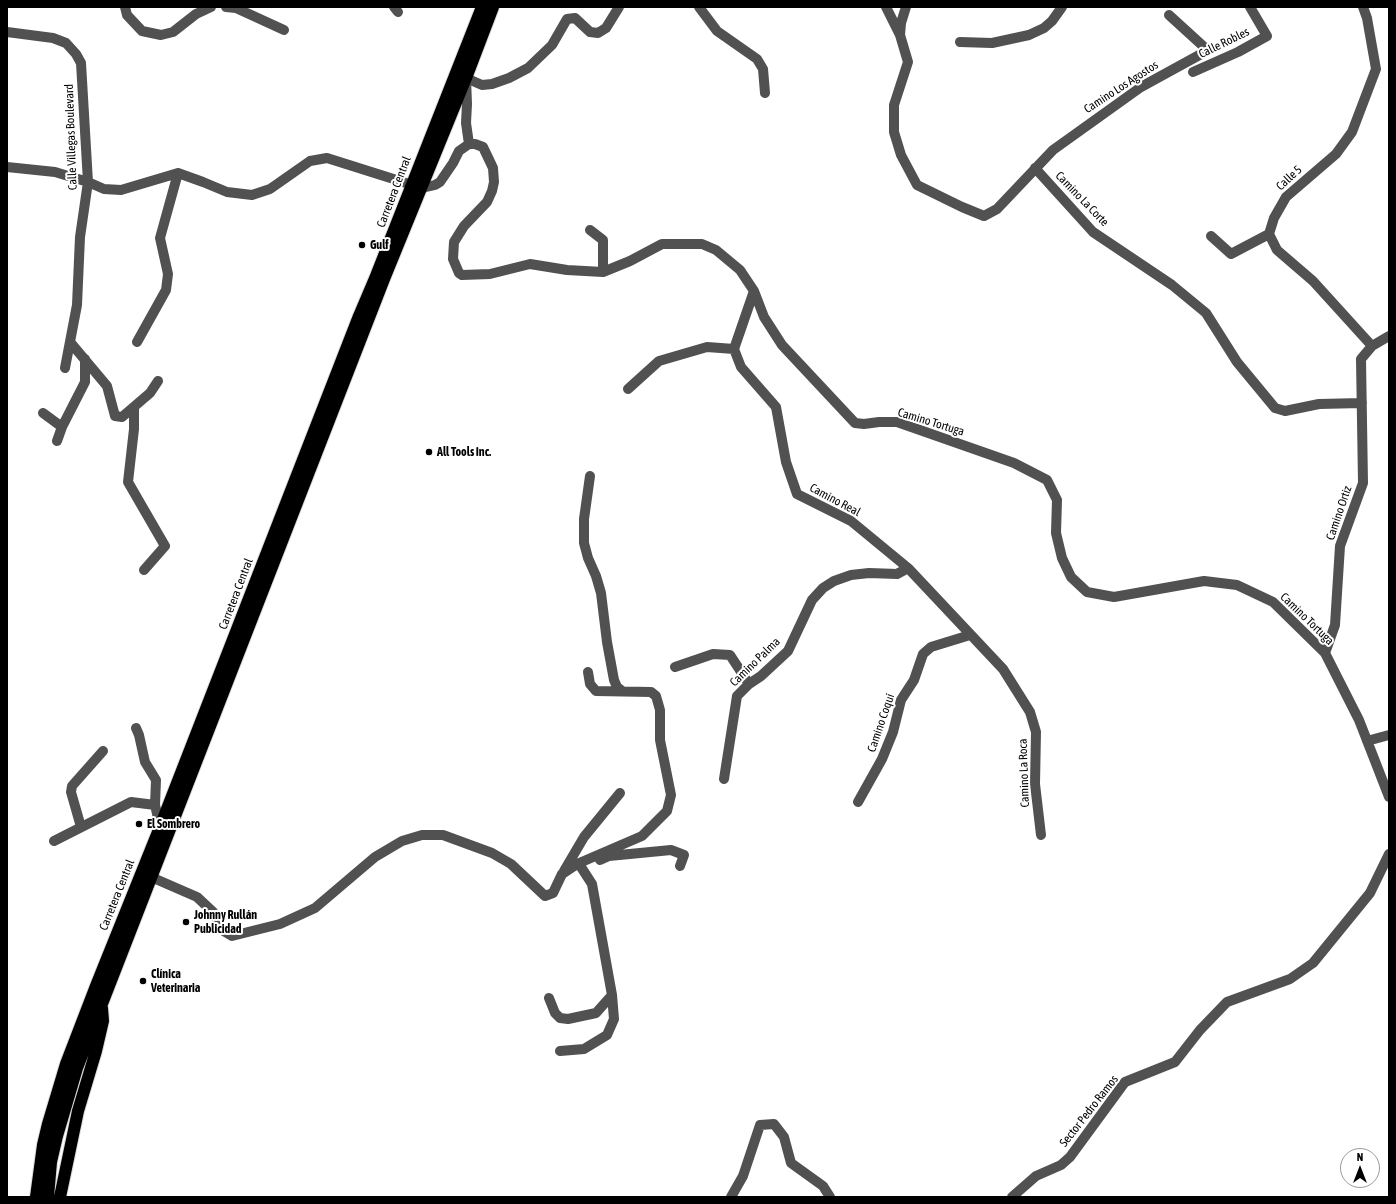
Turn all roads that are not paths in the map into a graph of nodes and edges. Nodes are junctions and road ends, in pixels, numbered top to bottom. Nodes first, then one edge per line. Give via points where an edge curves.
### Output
1 (125, 7) edge
2 (211, 7) edge
3 (226, 7) edge
4 (482, 7) edge
5 (493, 7) edge
6 (619, 7) edge
7 (698, 7) edge
8 (886, 7) edge
9 (906, 7) edge
10 (1062, 7) edge
11 (1250, 7) edge
12 (1363, 7) edge
13 (1170, 15) dead end
14 (284, 30) dead end
15 (7, 32) edge
16 (900, 35) junction
17 (960, 42) dead end
18 (1193, 72) dead end
19 (466, 78) junction
20 (765, 93) dead end
21 (469, 144) junction
22 (7, 167) edge
23 (1035, 168) junction
24 (178, 173) junction
25 (88, 182) junction
26 (417, 187) junction
27 (590, 230) dead end
28 (1269, 234) junction
29 (1211, 236) dead end
30 (603, 272) junction
31 (754, 291) junction
32 (1389, 336) edge
33 (70, 342) junction
34 (137, 342) dead end
35 (1372, 346) junction
36 (734, 349) junction
37 (85, 359) junction
38 (65, 368) dead end
39 (158, 381) dead end
40 (628, 389) dead end
41 (1362, 404) junction
42 (134, 407) junction
43 (43, 413) dead end
44 (62, 427) junction
45 (57, 441) dead end
46 (590, 476) dead end
47 (908, 568) junction
48 (144, 570) dead end
49 (970, 635) junction
50 (1325, 653) junction
51 (675, 666) dead end
52 (588, 672) dead end
53 (749, 684) junction
54 (622, 691) junction
55 (136, 728) dead end
56 (1389, 734) edge
57 (1367, 741) junction
58 (103, 751) dead end
59 (724, 779) dead end
60 (620, 793) dead end
61 (1389, 798) edge
62 (858, 802) dead end
63 (155, 805) junction
64 (81, 827) junction
65 (160, 827) junction
66 (1041, 835) dead end
67 (54, 841) dead end
68 (1389, 854) edge
69 (579, 865) junction
70 (680, 866) dead end
71 (562, 874) junction
72 (151, 877) junction
73 (612, 995) junction
74 (549, 998) dead end
75 (102, 1002) junction
76 (560, 1051) dead end
77 (36, 1197) edge
78 (48, 1197) edge
79 (60, 1197) edge
80 (731, 1197) edge
81 (830, 1197) edge
82 (1012, 1197) edge

1 - 2 street via 127,15 142,31 161,35 173,32 196,14
3 - 14 street via 236,8
4 - 26 highway, Carretera Central
5 - 19 highway, Carretera Central
6 - 19 street via 606,28 598,33 590,32 575,18 567,19 552,44 528,68 509,78 482,85
7 - 20 street via 717,31 757,59 762,69
8 - 16 street
9 - 16 street
10 - 17 street via 1044,28 1029,35 992,44
11 - 18 street, Calle Robles via 1266,36
12 - 28 street, Calle 5 via 1376,69 1352,132 1336,154 1286,197 1274,218
13 - 23 street, Camino Los Agostos via 1198,40 1203,46 1203,53 1141,87 1053,150
15 - 25 street, Calle Villegas Boulevard via 53,38 66,44 76,54 80,63
16 - 23 street via 908,62 894,105 894,132 901,155 917,185 984,216 997,209
19 - 21 street via 466,130
19 - 26 highway, Carretera Central
21 - 26 street via 459,151 440,182
21 - 30 street, Camino Tortuga via 483,147 493,168 494,182 487,202 464,226 454,242 453,259 459,273 490,274 530,264
22 - 25 street via 55,172
23 - 41 street, Camino La Corte via 1093,232 1172,284 1206,313 1237,362 1275,408 1285,411 1320,404
24 - 25 street via 121,190 104,189
24 - 26 street via 227,192 252,195 270,189 310,161 327,158
24 - 34 street via 160,238 168,274 166,290
25 - 33 street, Calle Villegas Boulevard via 80,237 78,305
26 - 65 highway, Carretera Central via 359,316
26 - 72 highway, Carretera Central via 384,279
27 - 30 street via 603,240
28 - 29 street via 1231,254
28 - 35 street via 1278,250 1313,281
30 - 31 street, Camino Tortuga via 662,244 702,244 716,250 738,267
31 - 36 street
31 - 50 street, Camino Tortuga via 764,317 782,345 855,423 897,422 1014,463 1047,480 1057,500 1056,532 1062,558 1072,577 1087,592 1114,597 1204,580 1237,585 1273,602
32 - 35 street
33 - 37 street
33 - 38 street, Calle Villegas Boulevard
35 - 41 street via 1361,359
36 - 40 street via 707,347 659,361
36 - 47 street, Camino Real via 741,367 776,407 786,462 797,494 851,521
37 - 42 street via 107,386 115,416 122,417
37 - 44 street via 85,382
39 - 42 street via 150,394
41 - 50 street, Camino Ortiz via 1363,483 1340,546 1335,625
42 - 48 street via 128,482 164,546
43 - 44 street
44 - 45 street
46 - 54 street via 584,519 584,543 601,593 614,680
47 - 49 street, Camino Real
47 - 53 street, Camino Palma via 897,574 851,575 823,588 812,600 788,651
49 - 62 street, Camino Coquí via 932,647 923,654 914,680 901,700 893,732 882,759
49 - 66 street, Camino La Roca via 1003,669 1030,712 1036,732 1035,784
50 - 57 street, Camino Tortuga
51 - 53 street via 713,654 730,655
52 - 54 street via 590,684 596,691
53 - 59 street, Camino Palma via 737,696
54 - 69 street via 651,692 656,696 660,710 660,740 671,795 667,811 642,836
55 - 63 street via 145,762 156,780
56 - 57 street
57 - 61 street, Camino Tortuga
58 - 64 street via 72,786 71,792
60 - 71 street via 584,836
63 - 64 street via 131,802
63 - 65 street
64 - 67 street
65 - 77 highway, Carretera Central via 66,1064 48,1124
68 - 82 street, Sector Pedro Ramos via 1370,893 1313,963 1290,979 1227,1002 1200,1030 1176,1062 1125,1082 1070,1157 1060,1165 1036,1176
69 - 70 street via 609,856 671,850 684,855
69 - 71 street
69 - 73 street via 592,884
71 - 72 street via 553,893 545,896 511,864 492,853 443,835 422,836 402,841 375,857 315,908 280,924 232,936 222,930 213,912 197,897
72 - 75 highway, Carretera Central
73 - 74 street via 596,1013 568,1019 560,1018 555,1013
73 - 76 street via 614,1019 607,1035 584,1049
75 - 78 highway, Carretera Central via 77,1068 57,1136 51,1162
75 - 79 highway via 103,1021 78,1111
80 - 81 street via 743,1176 760,1126 774,1124 784,1137 791,1162 823,1186

